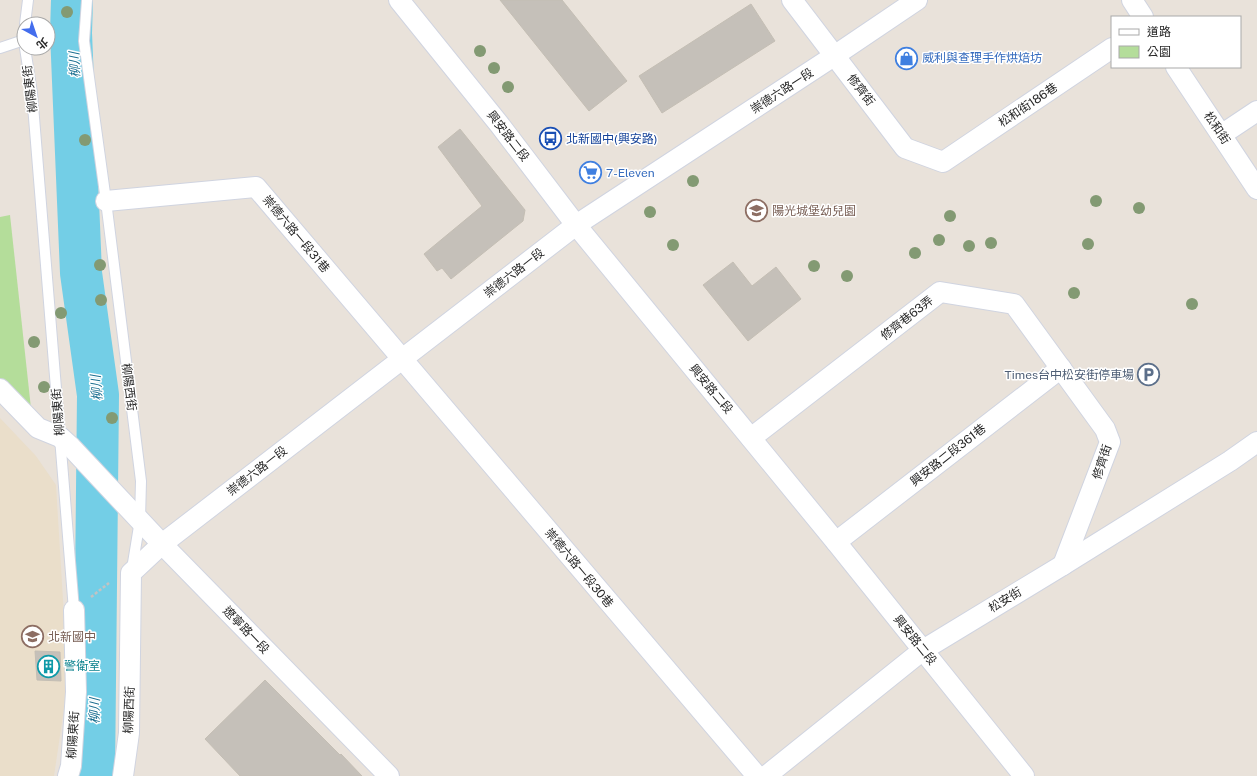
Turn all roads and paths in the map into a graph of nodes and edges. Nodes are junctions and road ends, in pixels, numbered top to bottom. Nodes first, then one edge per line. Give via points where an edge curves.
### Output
1 (28, 0) edge
2 (87, 0) edge
3 (399, 0) edge
4 (792, 0) edge
5 (917, 0) edge
6 (1132, 0) edge
7 (26, 16) edge
8 (1142, 16) edge
9 (16, 43) edge
10 (0, 48) edge
11 (1111, 49) edge
12 (26, 56) edge
13 (834, 56) junction
14 (1177, 68) edge
15 (1257, 111) edge
16 (1221, 135) junction
17 (943, 162) joint
18 (1257, 189) edge
19 (106, 201) junction
20 (576, 225) junction
21 (402, 359) junction
22 (1061, 368) junction
23 (0, 389) edge
24 (752, 438) junction
25 (66, 442) junction
26 (1257, 442) edge
27 (140, 520) junction
28 (836, 542) junction
29 (162, 544) junction
30 (1064, 565) junction
31 (131, 573) junction
32 (74, 610) joint
33 (923, 650) junction
34 (68, 776) edge
35 (123, 776) edge
36 (389, 776) edge
37 (757, 776) edge
38 (766, 776) edge
39 (1024, 776) edge

1 - 7 lane
2 - 19 lane, 柳陽西街 via 84,41
3 - 20 street, 興安路二段
4 - 13 street, 修齊街
5 - 13 street, 崇德六路一段
6 - 8 street
9 - 10 lane
11 - 17 street, 松和街186巷
12 - 25 lane, 柳陽東街
13 - 17 street, 修齊街 via 905,148
13 - 20 street, 崇德六路一段
14 - 16 street, 松和街
15 - 16 street
16 - 18 street, 松和街
19 - 21 street, 崇德六路一段31巷 via 256,187
19 - 27 lane, 柳陽西街 via 141,481
20 - 21 street, 崇德六路一段
20 - 24 street, 興安路二段
21 - 29 street, 崇德六路一段
21 - 37 street, 崇德六路一段30巷
22 - 24 street, 修齊巷63弄 via 1014,304 940,292
22 - 28 street, 興安路二段361巷
22 - 30 street, 修齊街 via 1105,429 1110,442
23 - 25 street via 38,428
24 - 28 street, 興安路二段
25 - 27 street, 遼寧路一段
25 - 32 lane, 柳陽東街
26 - 30 street, 松安街
27 - 29 street, 遼寧路一段
27 - 31 lane, 柳陽西街
28 - 33 street, 興安路二段
29 - 31 street, 崇德六路一段
29 - 36 street, 遼寧路一段
30 - 33 street, 松安街
31 - 35 street, 柳陽西街 via 129,733
32 - 34 street, 柳陽東街 via 76,692
33 - 38 street, 松安街
33 - 39 street, 興安路二段

